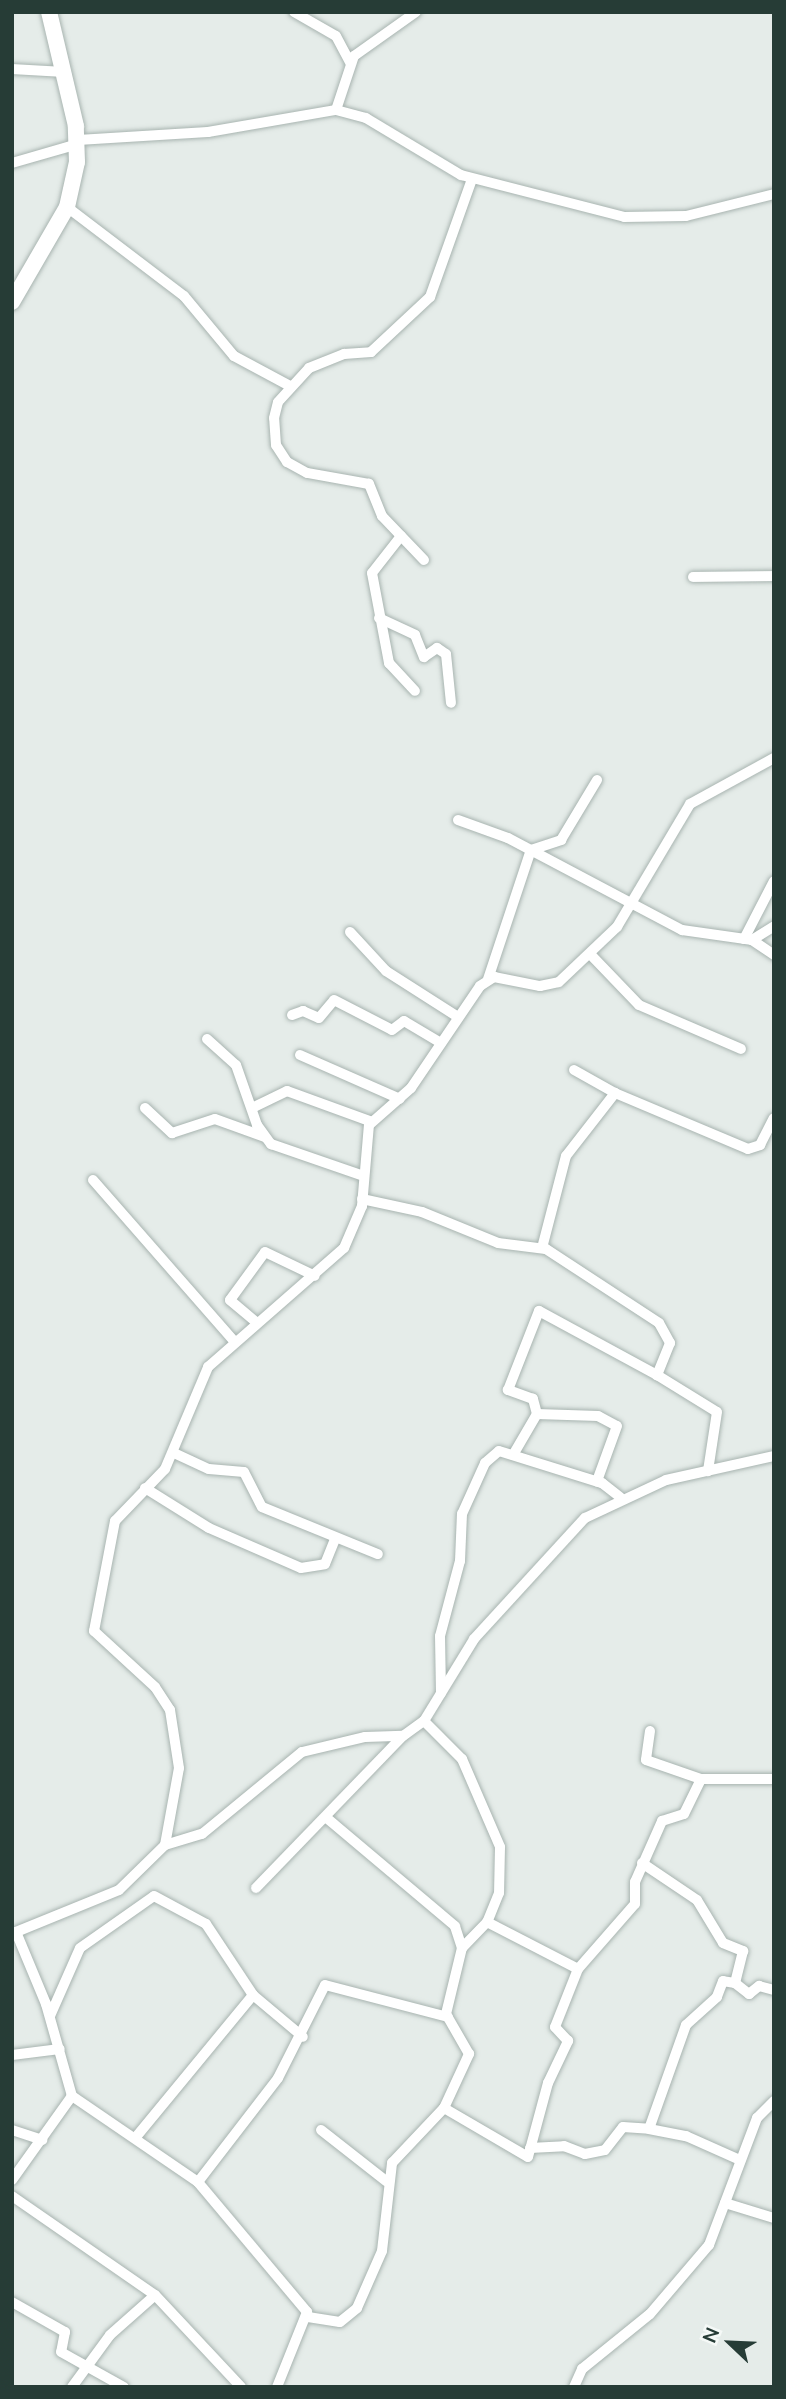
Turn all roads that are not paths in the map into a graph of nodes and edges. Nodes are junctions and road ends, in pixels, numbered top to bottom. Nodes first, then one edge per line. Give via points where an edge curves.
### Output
1 (49, 12) edge
2 (294, 12) edge
3 (416, 12) edge
4 (350, 62) junction
5 (12, 69) edge
6 (64, 72) junction
7 (336, 110) junction
8 (78, 142) junction
9 (12, 163) edge
10 (472, 178) junction
11 (774, 194) edge
12 (67, 206) junction
13 (13, 300) edge
14 (290, 386) junction
15 (401, 536) junction
16 (424, 560) dead end
17 (774, 576) edge
18 (693, 577) dead end
19 (379, 618) junction
20 (415, 691) dead end
21 (451, 703) dead end
22 (774, 758) edge
23 (597, 780) dead end
24 (458, 820) dead end
25 (531, 850) junction
26 (774, 881) edge
27 (630, 905) junction
28 (774, 926) edge
29 (350, 932) dead end
30 (748, 939) junction
31 (591, 955) junction
32 (774, 955) edge
33 (488, 979) junction
34 (292, 1015) dead end
35 (458, 1017) junction
36 (207, 1039) dead end
37 (441, 1043) junction
38 (741, 1049) dead end
39 (300, 1055) dead end
40 (574, 1070) dead end
41 (615, 1093) junction
42 (400, 1099) junction
43 (145, 1108) dead end
44 (253, 1108) junction
45 (774, 1118) edge
46 (372, 1122) junction
47 (265, 1137) junction
48 (362, 1175) junction
49 (93, 1180) dead end
50 (362, 1199) junction
51 (542, 1248) junction
52 (315, 1276) junction
53 (256, 1322) junction
54 (233, 1340) junction
55 (657, 1375) junction
56 (537, 1414) junction
57 (174, 1454) junction
58 (513, 1455) junction
59 (774, 1456) edge
60 (708, 1471) junction
61 (597, 1481) junction
62 (145, 1488) junction
63 (620, 1497) junction
64 (335, 1539) junction
65 (378, 1554) dead end
66 (442, 1693) junction
67 (424, 1721) junction
68 (650, 1731) dead end
69 (403, 1736) junction
70 (701, 1779) junction
71 (774, 1779) edge
72 (328, 1819) junction
73 (165, 1845) junction
74 (642, 1863) junction
75 (256, 1888) dead end
76 (487, 1923) junction
77 (14, 1932) edge
78 (462, 1948) junction
79 (578, 1969) junction
80 (735, 1983) junction
81 (774, 1990) edge
82 (253, 1995) junction
83 (50, 2016) junction
84 (448, 2017) junction
85 (303, 2037) junction
86 (60, 2049) junction
87 (12, 2055) edge
88 (72, 2096) junction
89 (774, 2101) edge
90 (444, 2108) junction
91 (649, 2129) junction
92 (12, 2130) edge
93 (321, 2130) dead end
94 (136, 2137) junction
95 (42, 2140) junction
96 (530, 2148) junction
97 (740, 2160) junction
98 (12, 2180) edge
99 (386, 2181) junction
100 (198, 2182) junction
101 (12, 2196) edge
102 (725, 2203) junction
103 (774, 2218) edge
104 (155, 2295) junction
105 (12, 2302) edge
106 (308, 2317) junction
107 (84, 2364) junction
108 (72, 2387) edge
109 (124, 2387) edge
110 (241, 2387) edge
111 (277, 2387) edge
112 (574, 2387) edge

1 - 6 street
2 - 4 street via 336,36
3 - 4 street
4 - 7 street
5 - 6 street
6 - 8 street
7 - 8 street via 219,131
7 - 10 street via 366,118
8 - 9 street
8 - 12 street
10 - 11 street via 644,219
10 - 14 street via 430,297 372,352 329,358
12 - 13 street
12 - 14 street via 184,296 234,356
14 - 15 street via 274,418 276,445 287,462 369,484 382,516
15 - 16 street
15 - 19 street via 372,573 382,597
17 - 18 street
19 - 20 street via 389,663
19 - 21 street via 415,635 424,657 443,651 451,666
22 - 27 street via 690,804
23 - 25 street via 561,840
24 - 25 street
25 - 27 street
25 - 33 street
26 - 30 street
27 - 30 street via 695,935
27 - 31 street
28 - 30 street
29 - 35 street via 386,971
30 - 32 street
31 - 33 street via 551,986
31 - 38 street via 639,1005
33 - 35 street
34 - 37 street via 303,1011 319,1018 334,1000 392,1030 404,1021
35 - 37 street
36 - 44 street via 233,1060
37 - 42 street
39 - 42 street
40 - 41 street
41 - 45 street via 748,1149 760,1144
41 - 51 street via 566,1156
42 - 46 street
43 - 47 street via 172,1133 215,1119
44 - 46 street via 288,1091
44 - 47 street
46 - 48 street
47 - 48 street via 292,1155
48 - 50 street
49 - 54 street
50 - 51 street via 422,1212 498,1243
50 - 52 street via 356,1228
51 - 55 street via 594,1276 666,1330 670,1343
52 - 53 street
52 - 53 street via 265,1252 230,1300
53 - 54 street
54 - 57 street via 202,1376
55 - 56 street via 538,1311 508,1390 533,1399
55 - 60 street via 717,1412
56 - 58 street
56 - 61 street via 584,1414 614,1422
57 - 62 street
57 - 64 street via 209,1469 244,1472 262,1507
58 - 61 street
58 - 66 street via 493,1454 465,1503 460,1561 440,1636
59 - 60 street
60 - 63 street
61 - 63 street
62 - 64 street via 209,1528 301,1568 325,1564
62 - 73 street via 111,1531 93,1621 103,1642 155,1686 170,1710 179,1768
63 - 66 street via 563,1539 474,1639
64 - 65 street
66 - 67 street
67 - 69 street
67 - 76 street via 462,1759 500,1847 499,1894
68 - 70 street via 646,1760
69 - 72 street
69 - 73 street via 365,1737 302,1752 202,1834
70 - 71 street
70 - 74 street via 684,1814 662,1821
72 - 75 street
72 - 78 street via 450,1918
73 - 77 street via 104,1899 35,1919
74 - 79 street via 635,1904
74 - 80 street via 697,1900 723,1943 743,1951
76 - 78 street
76 - 79 street
77 - 83 street
78 - 84 street via 446,2004
79 - 96 street via 555,2026 568,2041 548,2083
80 - 81 street via 749,1994 759,1986
80 - 91 street via 723,1981 717,1997 686,2025
82 - 83 street via 206,1924 154,1896 80,1948
82 - 85 street
82 - 94 street
83 - 86 street
84 - 85 street via 328,1984
84 - 90 street via 469,2054
85 - 100 street
86 - 87 street
86 - 88 street
88 - 94 street
88 - 95 street
89 - 97 street via 757,2118
90 - 96 street via 522,2156
90 - 99 street via 403,2148
91 - 96 street via 623,2127 605,2150 585,2154 564,2146
91 - 97 street via 686,2136
92 - 95 street
93 - 99 street
94 - 100 street
95 - 98 street
97 - 102 street
99 - 106 street via 385,2239 358,2308 340,2322
100 - 106 street via 245,2231
101 - 104 street
102 - 103 street
102 - 112 street via 709,2245 650,2314 582,2369
104 - 107 street
104 - 110 street
105 - 107 street via 65,2332 61,2352
106 - 111 street
107 - 108 street
107 - 109 street

